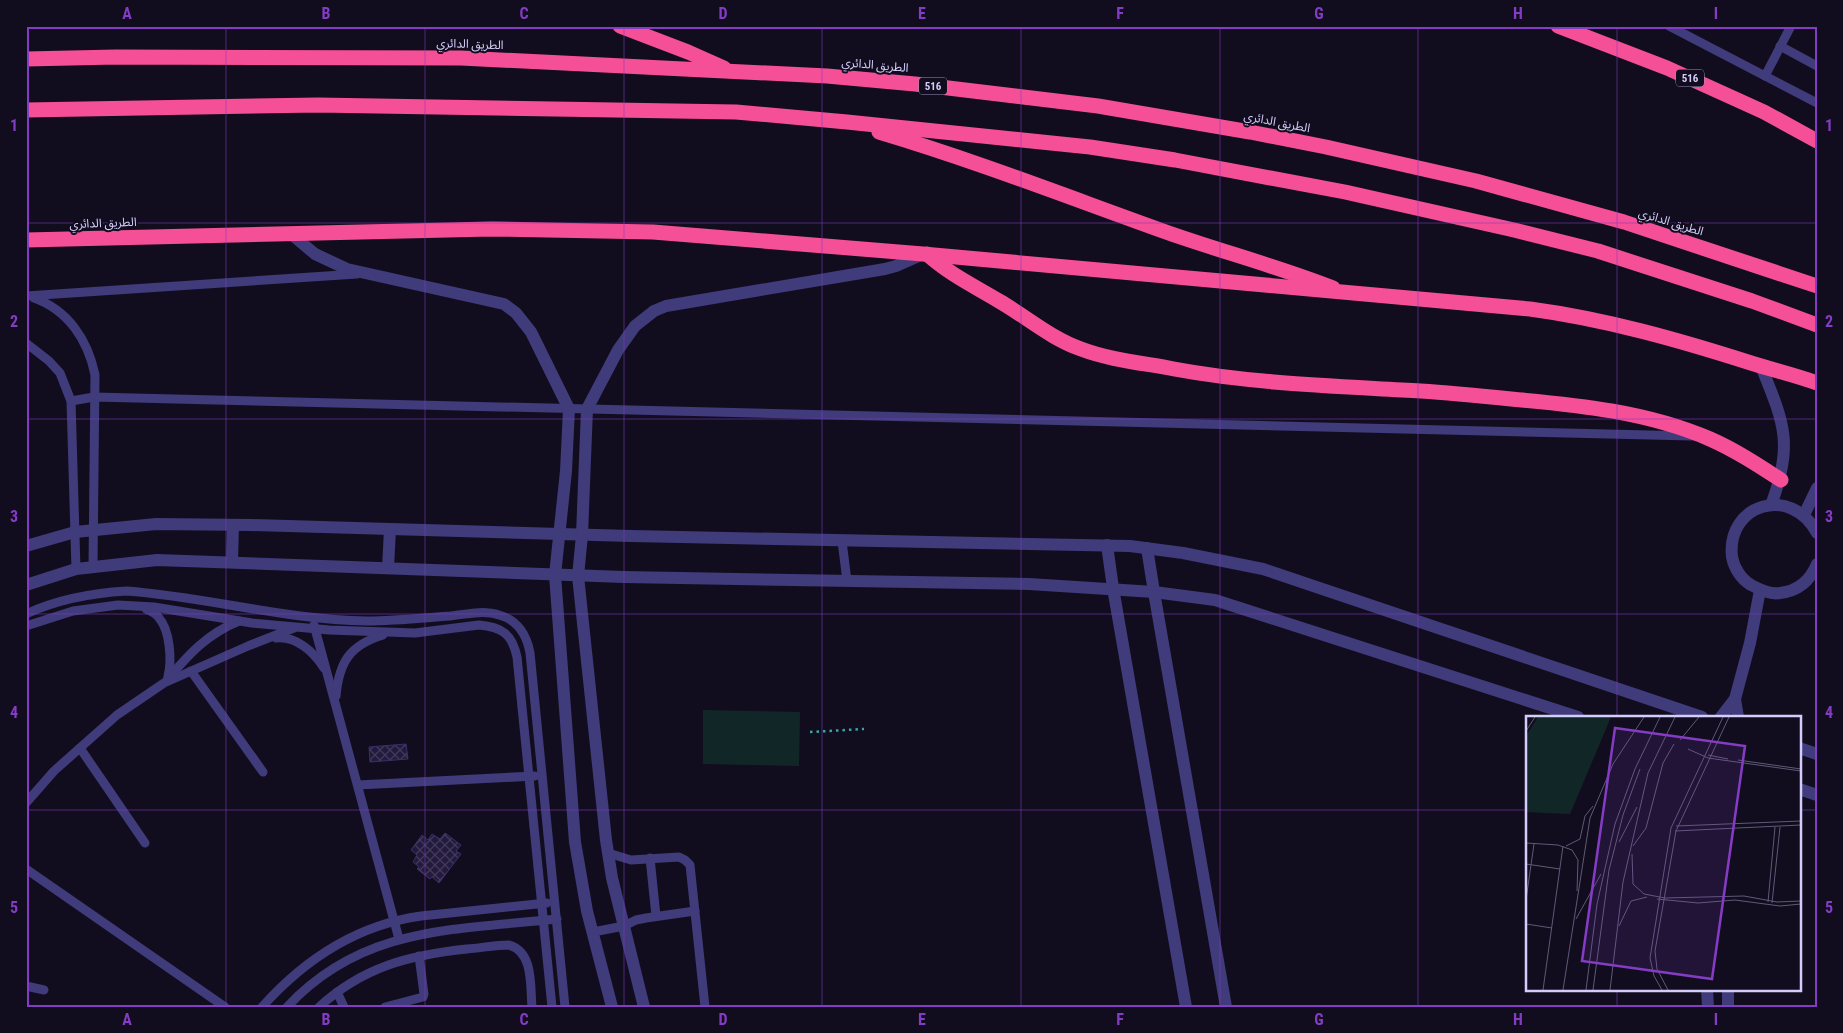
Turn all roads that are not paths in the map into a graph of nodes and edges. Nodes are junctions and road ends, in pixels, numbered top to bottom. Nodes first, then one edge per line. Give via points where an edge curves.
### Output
1 (620, 26) edge
2 (1558, 26) edge
3 (1669, 26) edge
4 (1791, 26) edge
5 (1780, 46) junction
6 (26, 59) edge
7 (1817, 66) edge
8 (733, 71) junction
9 (1765, 76) junction
10 (1817, 103) edge
11 (26, 110) edge
12 (847, 122) junction
13 (1817, 141) edge
14 (290, 233) junction
15 (26, 240) edge
16 (925, 254) junction
17 (368, 274) junction
18 (1817, 286) edge
19 (1348, 294) junction
20 (26, 297) edge
21 (1817, 325) edge
22 (26, 343) edge
23 (1761, 366) junction
24 (1817, 383) edge
25 (94, 397) junction
26 (71, 401) junction
27 (569, 409) junction
28 (587, 409) junction
29 (1702, 437) junction
30 (1780, 480) junction
31 (1817, 488) edge
32 (1771, 504) junction
33 (1810, 520) edge
34 (233, 525) junction
35 (94, 529) junction
36 (390, 529) junction
37 (75, 532) junction
38 (1817, 533) edge
39 (560, 534) junction
40 (582, 535) junction
41 (842, 541) junction
42 (1107, 545) junction
43 (26, 546) edge
44 (1148, 548) junction
45 (232, 562) junction
46 (1817, 564) edge
47 (93, 567) junction
48 (388, 568) junction
49 (76, 569) junction
50 (555, 575) junction
51 (578, 576) junction
52 (847, 581) junction
53 (26, 585) edge
54 (1113, 588) junction
55 (1760, 590) junction
56 (1154, 592) junction
57 (138, 606) junction
58 (26, 614) edge
59 (312, 616) junction
60 (239, 621) junction
61 (26, 626) edge
62 (297, 627) junction
63 (315, 629) junction
64 (390, 633) junction
65 (268, 638) junction
66 (191, 671) junction
67 (327, 673) junction
68 (164, 683) junction
69 (1735, 699) junction
70 (336, 704) junction
71 (1575, 716) edge
72 (1699, 716) edge
73 (1722, 716) edge
74 (1738, 716) edge
75 (80, 748) junction
76 (1800, 748) edge
77 (1817, 754) edge
78 (263, 772) dead end
79 (542, 775) junction
80 (530, 776) junction
81 (358, 785) junction
82 (1800, 789) edge
83 (1817, 795) edge
84 (26, 803) edge
85 (145, 843) dead end
86 (608, 853) junction
87 (650, 858) junction
88 (26, 869) edge
89 (555, 903) junction
90 (542, 904) junction
91 (695, 911) junction
92 (656, 916) junction
93 (557, 919) junction
94 (544, 920) junction
95 (394, 921) junction
96 (624, 926) junction
97 (593, 932) junction
98 (399, 938) junction
99 (419, 956) junction
100 (26, 986) edge
101 (44, 990) dead end
102 (1708, 990) edge
103 (1728, 990) edge
104 (337, 992) junction
105 (226, 1007) edge
106 (262, 1007) edge
107 (287, 1007) edge
108 (319, 1007) edge
109 (344, 1007) edge
110 (385, 1007) edge
111 (532, 1007) edge
112 (552, 1007) edge
113 (565, 1007) edge
114 (612, 1007) edge
115 (644, 1007) edge
116 (704, 1007) edge
117 (1186, 1007) edge
118 (1226, 1007) edge
119 (1708, 1007) edge
120 (1728, 1007) edge

1 - 8 highway
2 - 13 highway, 516 via 1667,68 1764,112
3 - 9 lane
4 - 5 lane
5 - 7 lane
5 - 9 lane
6 - 8 highway, الطريق الدائري / 516 via 461,58
8 - 18 highway, الطريق الدائري / 516 via 915,84 1098,106 1250,132 1401,163 1550,201 1697,245
9 - 10 lane
11 - 12 highway via 318,105 613,109 736,112
12 - 19 highway via 984,165 1162,231
12 - 21 highway via 1090,147 1345,192 1598,251
14 - 15 highway, الطريق الدائري
14 - 16 highway, الطريق الدائري via 492,228 644,232
14 - 17 street via 330,262
16 - 19 highway, الطريق الدائري
16 - 28 street via 885,269 666,306 654,311 635,326 618,350
16 - 29 highway via 954,276 1047,333 1101,355 1217,377 1425,391 1618,412
17 - 20 lane
17 - 27 street via 504,304 531,332
19 - 23 highway, الطريق الدائري via 1572,315 1702,347
20 - 25 lane via 45,302 79,333 92,360
22 - 26 lane via 60,373
23 - 24 highway, الطريق الدائري
23 - 30 street via 1782,422 1785,451
25 - 26 lane
25 - 27 lane
25 - 35 lane
26 - 37 lane
27 - 28 lane
27 - 39 street
28 - 29 lane
28 - 40 street
29 - 30 highway via 1741,455
30 - 32 street
31 - 33 street
32 - 33 street via 1789,507
32 - 55 street via 1752,511 1738,525 1731,544 1733,564 1744,581
33 - 38 street
34 - 35 street via 156,524
34 - 36 street
34 - 45 street
35 - 37 street
35 - 47 lane
36 - 39 street
36 - 48 street
37 - 43 street
37 - 49 lane
39 - 40 street
39 - 50 street
40 - 41 street
40 - 51 street
41 - 42 street
41 - 52 lane
42 - 44 street
42 - 54 street
44 - 56 street
44 - 72 street via 1263,570
45 - 47 street via 157,560
45 - 48 street
46 - 55 street via 1803,585 1790,592 1775,594
47 - 49 street
48 - 50 street
49 - 53 street
50 - 51 street
50 - 97 street via 575,842
51 - 52 street
51 - 86 street
52 - 54 street
54 - 56 street
54 - 117 street
55 - 69 street
56 - 71 street via 1215,600
56 - 118 street
57 - 60 lane
57 - 61 lane via 100,606 52,616
57 - 68 lane via 159,617 166,632 171,661
58 - 59 lane via 81,596 127,591
59 - 63 lane
59 - 79 lane via 367,621 480,613 502,615 511,621 528,641
60 - 62 lane
60 - 68 lane via 208,637
62 - 63 lane
62 - 65 lane
63 - 64 lane
63 - 67 lane
64 - 70 lane via 372,638 350,652 339,677
64 - 80 lane via 479,625 506,633 515,646 517,657
65 - 66 lane
65 - 67 lane via 283,637 300,644
66 - 68 lane
66 - 78 lane
67 - 70 lane
68 - 75 lane via 117,715
69 - 73 street
69 - 74 street
70 - 81 lane
75 - 84 lane
75 - 85 lane
76 - 77 street
79 - 80 lane
79 - 89 lane
80 - 81 lane
80 - 90 lane
81 - 95 lane
82 - 83 street
86 - 87 lane via 631,860
86 - 96 street
87 - 91 lane via 679,857 690,865
87 - 92 lane
88 - 105 lane
89 - 90 lane
89 - 93 lane
90 - 94 lane
90 - 95 lane
91 - 92 lane
91 - 116 lane
92 - 96 lane
93 - 94 lane
93 - 113 lane
94 - 98 lane
94 - 112 lane
95 - 98 lane
95 - 106 lane via 359,934 320,955 296,972
96 - 97 lane
96 - 115 street
97 - 114 street
98 - 107 lane via 346,961 320,978
99 - 104 lane via 387,966
99 - 110 lane via 423,997
99 - 111 lane via 503,945 519,949 526,960
100 - 101 lane
102 - 119 street
103 - 120 street
104 - 108 lane
104 - 109 lane

